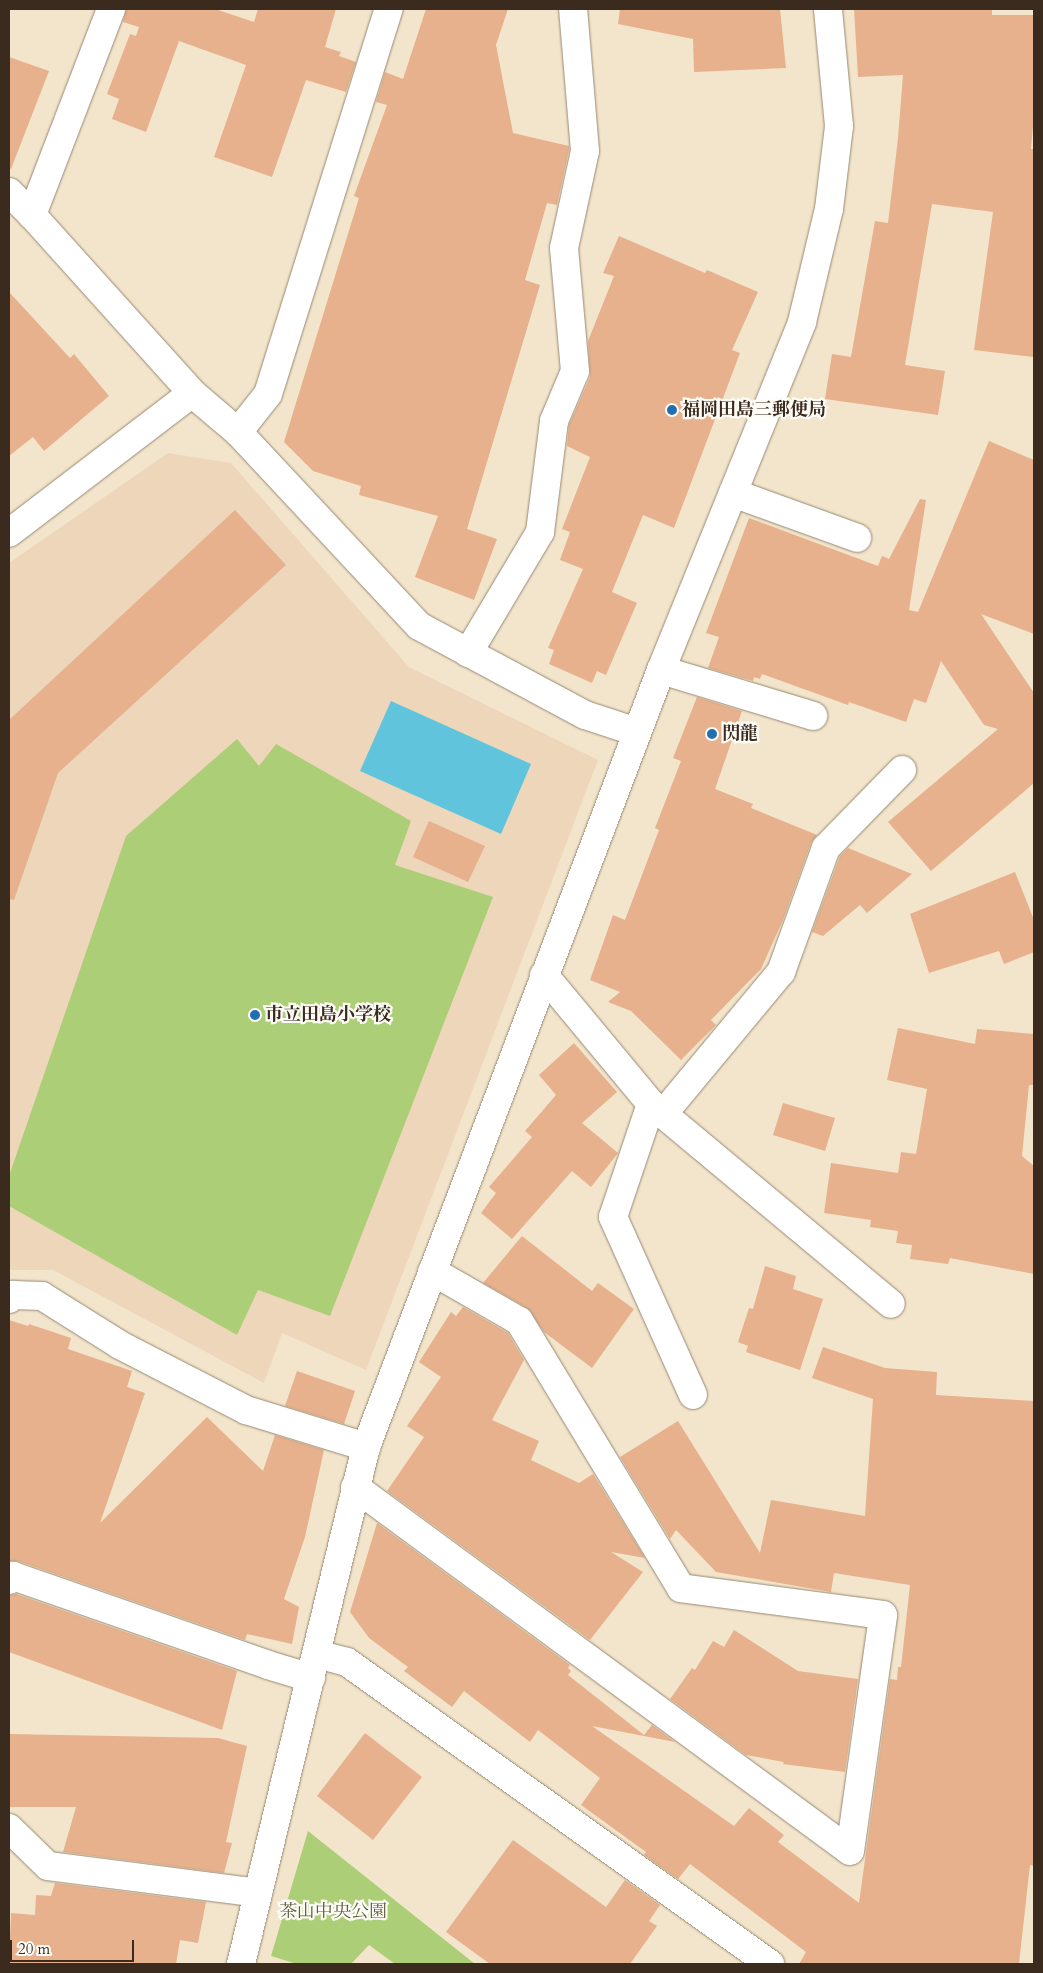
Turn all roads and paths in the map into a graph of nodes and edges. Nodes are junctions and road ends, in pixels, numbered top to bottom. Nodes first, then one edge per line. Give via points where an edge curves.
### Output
1 (111, 9) edge
2 (389, 9) edge
3 (573, 9) edge
4 (828, 9) edge
5 (9, 192) edge
6 (32, 215) junction
7 (192, 393) junction
8 (238, 432) junction
9 (733, 493) junction
10 (9, 533) edge
11 (857, 538) dead end
12 (468, 653) junction
13 (661, 670) junction
14 (813, 716) dead end
15 (637, 732) junction
16 (902, 770) dead end
17 (544, 975) junction
18 (657, 1109) junction
19 (432, 1271) junction
20 (9, 1299) edge
21 (891, 1304) dead end
22 (693, 1395) dead end
23 (366, 1447) junction
24 (355, 1487) junction
25 (9, 1580) edge
26 (314, 1666) junction
27 (9, 1828) edge
28 (258, 1893) junction
29 (241, 1964) edge
30 (770, 1964) edge

1 - 6 street
2 - 8 street via 268,394
3 - 12 street via 584,151 564,248 575,371 554,421 540,532
4 - 9 street via 839,126 829,209 802,322
5 - 6 street
6 - 7 street
7 - 8 street
7 - 10 street
8 - 12 street via 419,626
9 - 11 street
9 - 13 street
12 - 15 street via 585,715
13 - 14 street
13 - 15 street
15 - 17 street
16 - 18 street via 826,848 781,972
17 - 18 street
17 - 19 street
18 - 21 street
18 - 22 street via 613,1217
19 - 23 street
19 - 24 street via 519,1321 681,1588 882,1615 850,1851
20 - 23 street via 13,1295 42,1296 120,1346 246,1410
23 - 24 street
24 - 26 street
25 - 26 street via 13,1576 268,1665
26 - 28 street
26 - 30 street via 347,1662
27 - 28 street via 48,1866
28 - 29 street

